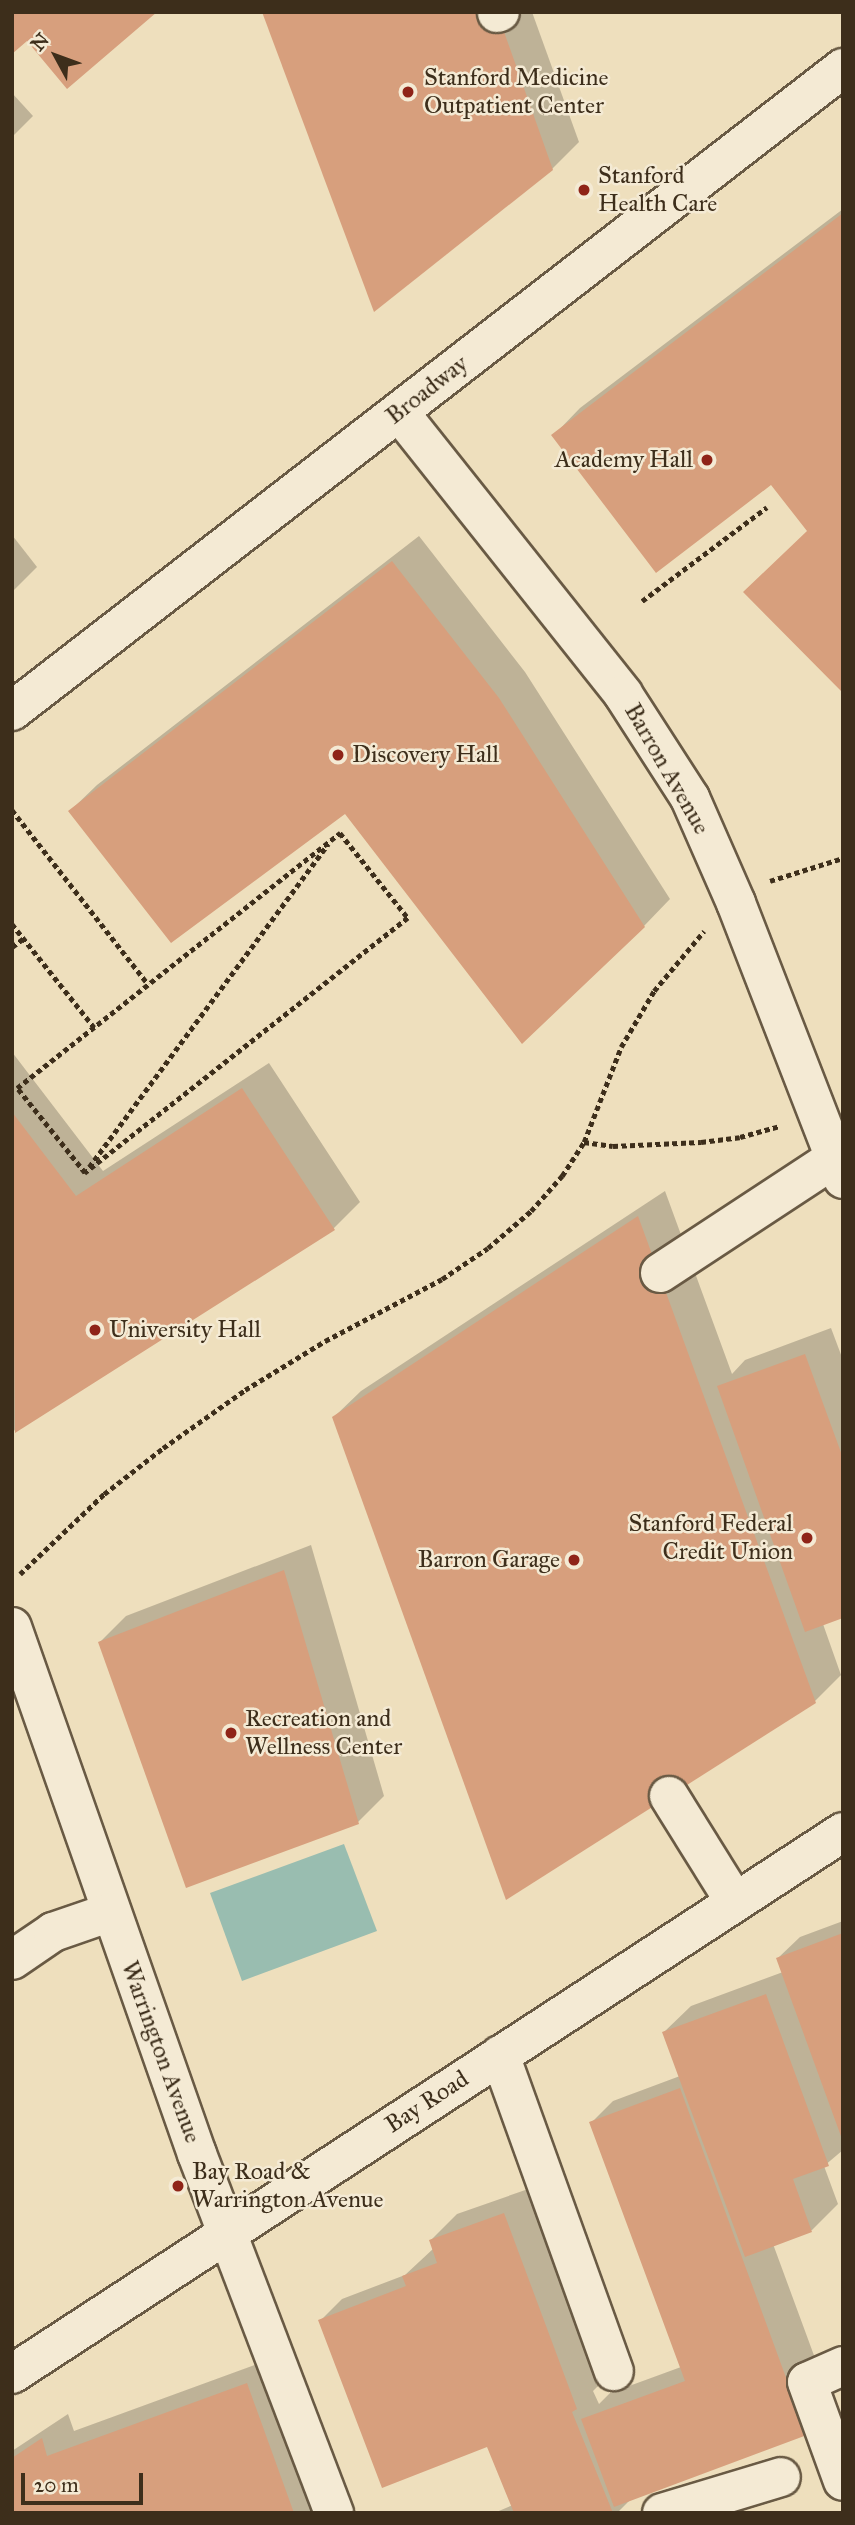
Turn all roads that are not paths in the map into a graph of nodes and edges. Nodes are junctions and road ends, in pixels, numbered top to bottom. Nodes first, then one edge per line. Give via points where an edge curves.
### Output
1 (843, 68) edge
2 (399, 412) junction
3 (12, 711) edge
4 (839, 1168) edge
5 (660, 1273) dead end
6 (12, 1627) edge
7 (669, 1796) dead end
8 (843, 1832) edge
9 (735, 1902) junction
10 (111, 1912) junction
11 (12, 1960) edge
12 (500, 2054) junction
13 (226, 2232) junction
14 (843, 2366) edge
15 (614, 2371) dead end
16 (12, 2374) edge
17 (781, 2477) dead end
18 (843, 2481) edge
19 (334, 2513) edge
20 (662, 2513) edge

1 - 2 street, Broadway
2 - 3 street, Broadway
2 - 4 street, Barron Avenue via 623,694 690,798 736,902
4 - 5 street
6 - 10 street, Warrington Avenue
7 - 9 street
8 - 9 street, Bay Road
9 - 12 street, Bay Road
10 - 11 street via 53,1931
10 - 13 street, Warrington Avenue
12 - 13 street, Bay Road
12 - 15 street
13 - 16 street, Bay Road
13 - 19 street, Warrington Avenue
14 - 18 street via 807,2382
17 - 20 street

